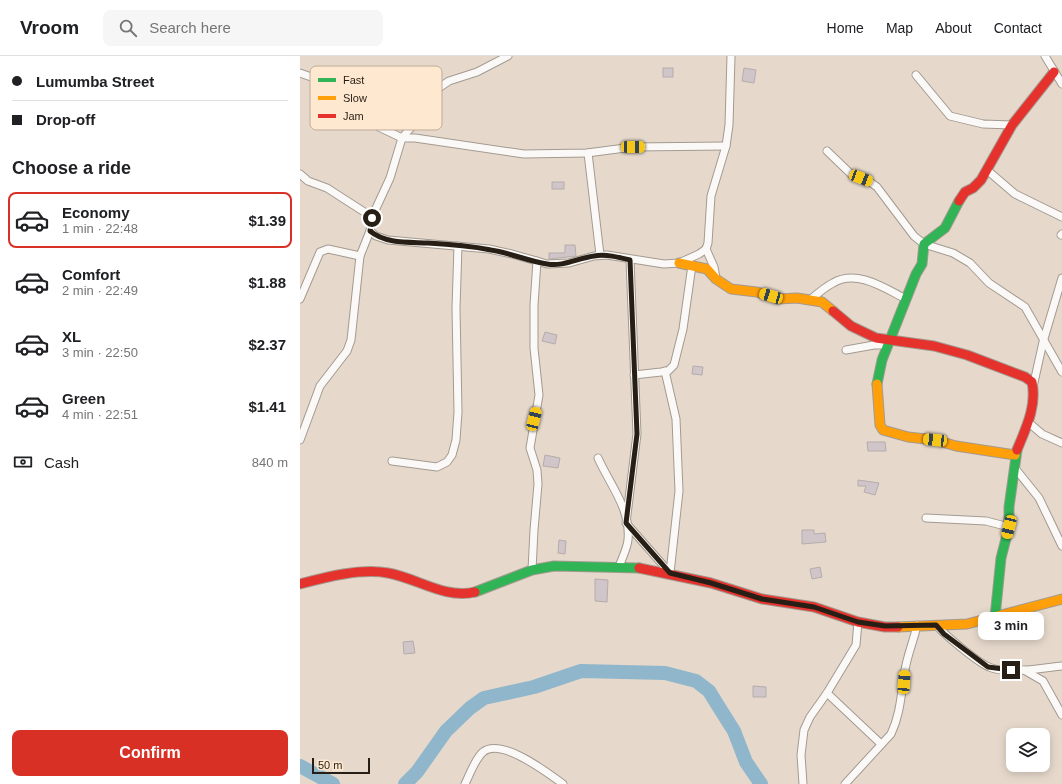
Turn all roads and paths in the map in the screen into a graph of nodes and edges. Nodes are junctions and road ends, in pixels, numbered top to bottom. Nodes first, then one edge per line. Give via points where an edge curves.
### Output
1 (508, 56) edge
2 (731, 56) edge
3 (1045, 56) edge
4 (1054, 72) junction
5 (300, 73) edge
6 (916, 75) dead end
7 (310, 77) edge
8 (1062, 84) edge
9 (442, 86) edge
10 (1012, 125) junction
11 (385, 130) edge
12 (409, 130) edge
13 (402, 138) junction
14 (726, 146) junction
15 (826, 151) dead end
16 (588, 153) junction
17 (987, 170) junction
18 (300, 174) edge
19 (1062, 217) edge
20 (372, 218) junction
21 (370, 231) junction
22 (924, 244) junction
23 (458, 246) junction
24 (706, 249) junction
25 (360, 256) junction
26 (600, 256) junction
27 (630, 260) junction
28 (537, 261) junction
29 (679, 262) junction
30 (692, 265) junction
31 (1062, 278) edge
32 (716, 280) junction
33 (300, 299) edge
34 (906, 299) junction
35 (810, 300) junction
36 (889, 342) junction
37 (1044, 342) junction
38 (846, 350) dead end
39 (665, 371) junction
40 (1062, 372) edge
41 (634, 375) junction
42 (1034, 387) junction
43 (1028, 422) junction
44 (300, 440) edge
45 (1062, 443) edge
46 (1015, 455) junction
47 (598, 458) dead end
48 (392, 461) dead end
49 (1014, 467) junction
50 (926, 518) dead end
51 (626, 523) junction
52 (1009, 527) junction
53 (1062, 546) edge
54 (619, 566) junction
55 (532, 570) junction
56 (670, 573) junction
57 (300, 584) edge
58 (1062, 599) edge
59 (995, 617) junction
60 (858, 622) junction
61 (918, 625) junction
62 (936, 625) junction
63 (1062, 666) edge
64 (1024, 670) junction
65 (827, 693) junction
66 (1062, 715) edge
67 (880, 743) junction
68 (465, 784) edge
69 (563, 784) edge
70 (803, 784) edge
71 (845, 784) edge

1 - 9 street
2 - 14 street
3 - 4 street
4 - 8 street
4 - 10 street
5 - 7 street
6 - 10 street via 950,116 983,124
10 - 17 street
11 - 13 street
12 - 13 street
13 - 16 street via 524,154
13 - 20 street via 390,178
14 - 16 street via 633,147
14 - 24 street via 711,196
15 - 22 street via 852,175 877,187 914,236
16 - 26 street
17 - 19 street via 1015,194
17 - 22 street via 973,188 965,192 959,200 945,228
18 - 20 street via 308,181 327,188
20 - 21 street
21 - 23 street via 376,236 393,241
21 - 25 street
22 - 34 street via 922,264
22 - 37 street via 953,253 970,263 989,284 1025,307
23 - 28 street via 512,254
23 - 48 street via 458,412 452,455 437,467
24 - 29 street
24 - 32 street via 714,267
25 - 33 street via 328,249 320,252
25 - 44 street via 351,340 347,351 320,386
26 - 27 street
26 - 28 street via 561,264
27 - 29 street via 664,264
27 - 41 street
28 - 55 street via 534,348 539,395 530,448 537,470 538,484
29 - 30 street
30 - 32 street via 707,270
30 - 39 street via 683,329 674,365
31 - 37 street
32 - 35 street via 731,289 757,292 778,299
34 - 35 street via 870,280 847,279 832,283
34 - 36 street
35 - 36 street via 822,302 851,326
36 - 38 street
36 - 42 street via 934,346 968,355 1025,377
36 - 46 street via 876,389 880,406 880,425 883,430 908,438 935,440 956,446
37 - 40 street
37 - 42 street
39 - 41 street
39 - 56 street via 676,419 679,491
41 - 51 street via 637,434
42 - 43 street
43 - 45 street via 1042,434
43 - 46 street
46 - 49 street
47 - 51 street via 622,503
49 - 52 street
49 - 53 street via 1039,498
50 - 52 street via 986,521
51 - 54 street via 628,541
51 - 56 street
52 - 59 street via 1001,558
54 - 55 street via 554,566
54 - 56 street
55 - 57 street via 484,590 455,594 388,573 355,573
56 - 60 street via 762,599 814,607
58 - 59 street
59 - 62 street via 967,624
60 - 61 street via 885,626
60 - 65 street via 856,645
61 - 62 street
61 - 67 street via 905,669 898,716 891,734
62 - 64 street via 988,667 998,670
63 - 64 street
64 - 66 street via 1043,681
65 - 67 street
65 - 70 street via 804,730
67 - 71 street
68 - 69 street via 475,763 484,751 491,748 508,750 540,767

